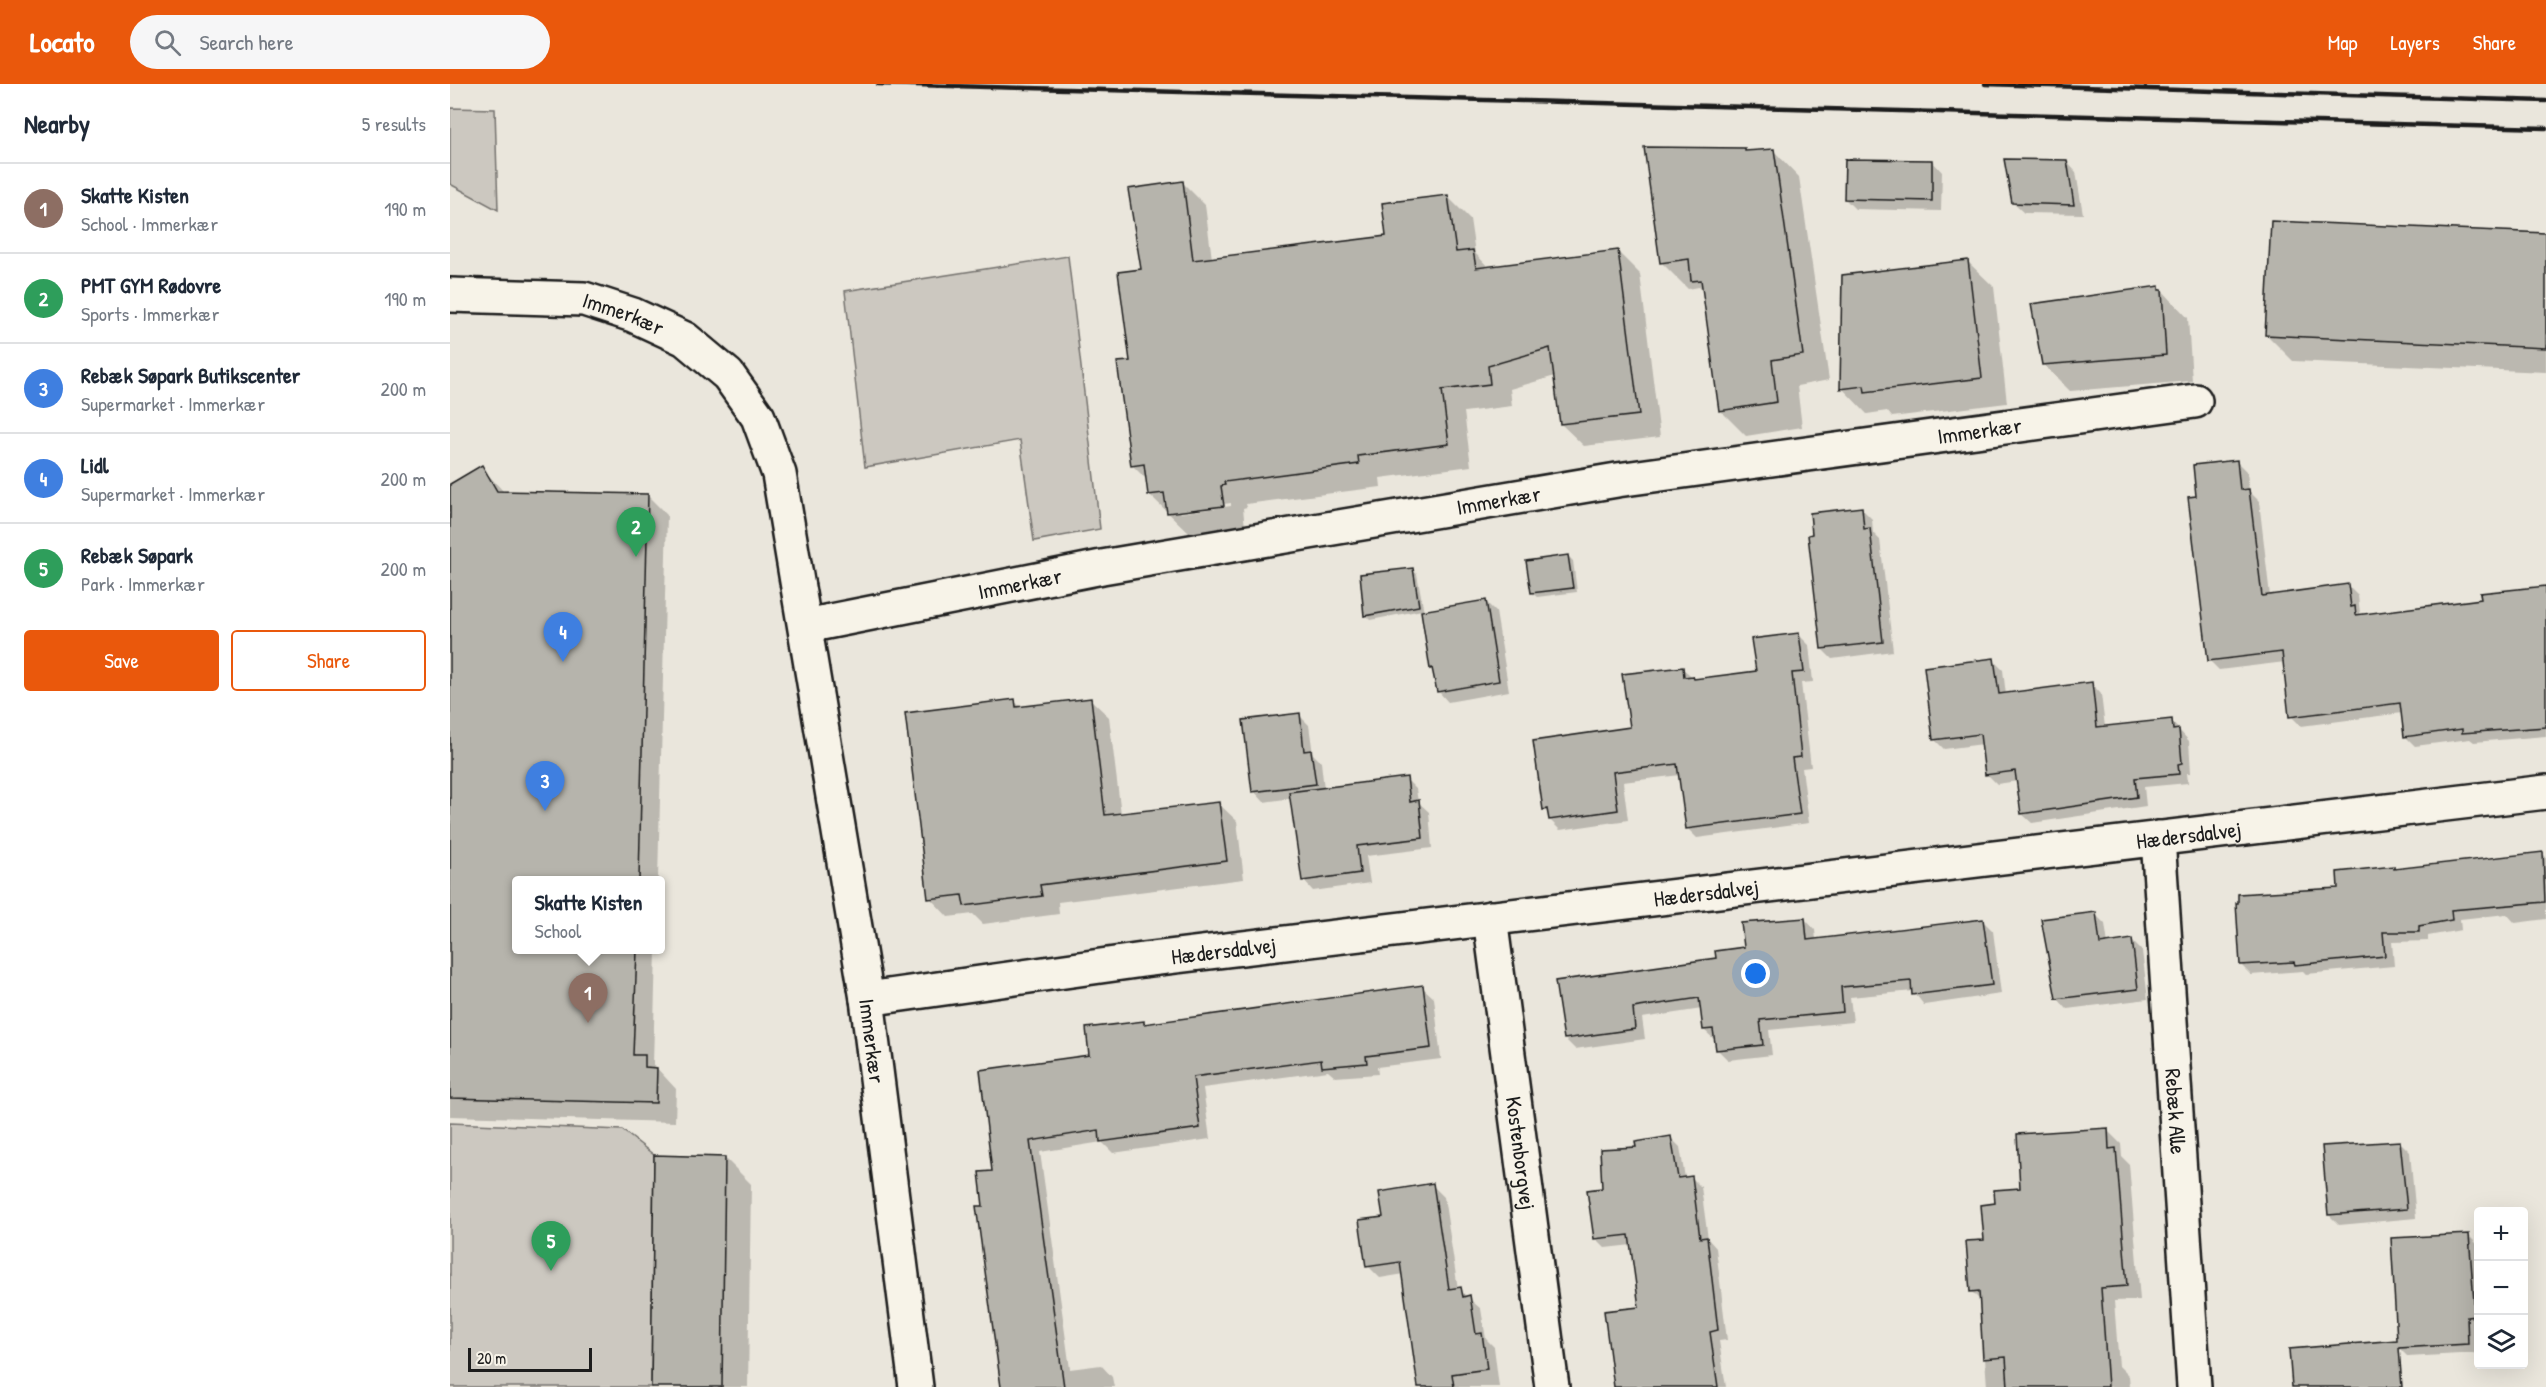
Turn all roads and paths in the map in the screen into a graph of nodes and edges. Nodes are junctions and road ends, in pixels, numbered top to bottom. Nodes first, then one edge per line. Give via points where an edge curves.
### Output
1 (450, 295) edge
2 (2195, 401) dead end
3 (806, 626) junction
4 (2546, 792) edge
5 (2158, 838) junction
6 (1490, 918) junction
7 (867, 999) junction
8 (916, 1387) edge
9 (1552, 1387) edge
10 (2194, 1387) edge

1 - 3 street, Immerkær via 584,299 633,315 685,339 728,375 758,417 779,474
2 - 3 street, Immerkær via 1617,480 1102,567
3 - 7 street, Immerkær
4 - 5 street, Hædersdalvej
5 - 6 street, Hædersdalvej
5 - 10 street, Rebæk Alle
6 - 7 street, Hædersdalvej via 1143,960
6 - 9 street, Kostenborgvej
7 - 8 street, Immerkær

